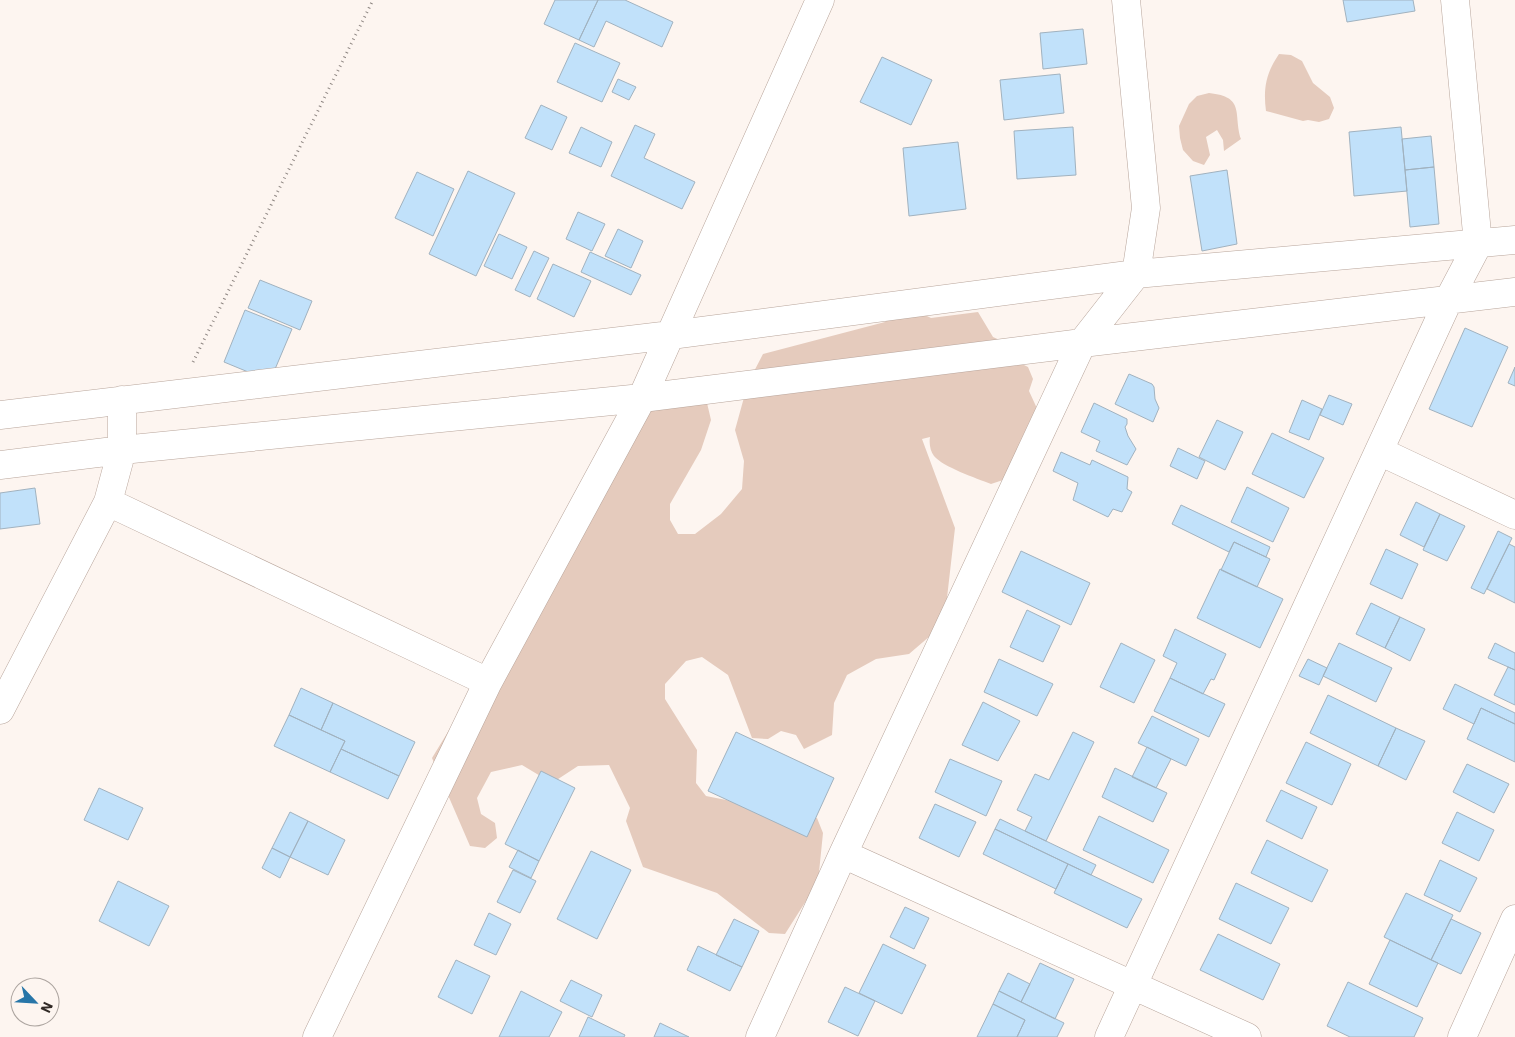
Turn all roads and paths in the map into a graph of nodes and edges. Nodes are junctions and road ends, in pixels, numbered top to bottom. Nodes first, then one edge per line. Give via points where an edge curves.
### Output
1 (373, 0) edge
2 (820, 0) edge
3 (1126, 0) edge
4 (1455, 0) edge
5 (1515, 240) edge
6 (1478, 244) junction
7 (1136, 274) junction
8 (1515, 292) edge
9 (1448, 301) junction
10 (671, 335) junction
11 (1082, 343) junction
12 (178, 394) junction
13 (642, 398) junction
14 (122, 400) junction
15 (0, 415) edge
16 (122, 450) junction
17 (1378, 451) junction
18 (0, 465) edge
19 (108, 502) junction
20 (1515, 515) edge
21 (488, 682) junction
22 (0, 710) edge
23 (842, 854) junction
24 (1515, 919) edge
25 (1133, 985) junction
26 (318, 1037) edge
27 (760, 1037) edge
28 (1109, 1037) edge
29 (1247, 1037) edge
30 (1462, 1037) edge

1 - 12 path
2 - 10 street
3 - 7 street via 1146,208
4 - 6 street
5 - 6 street
6 - 7 street
6 - 9 street
7 - 10 street
7 - 11 street
8 - 9 street
9 - 11 street
9 - 17 street
10 - 12 street
10 - 13 street
11 - 13 street
11 - 23 street
12 - 14 street
13 - 16 street
13 - 21 street
14 - 15 street
14 - 16 street
16 - 18 street
16 - 19 street
17 - 20 street
17 - 25 street
19 - 21 street
19 - 22 street
21 - 26 street
23 - 25 street
23 - 27 street
24 - 30 street
25 - 28 street
25 - 29 street

